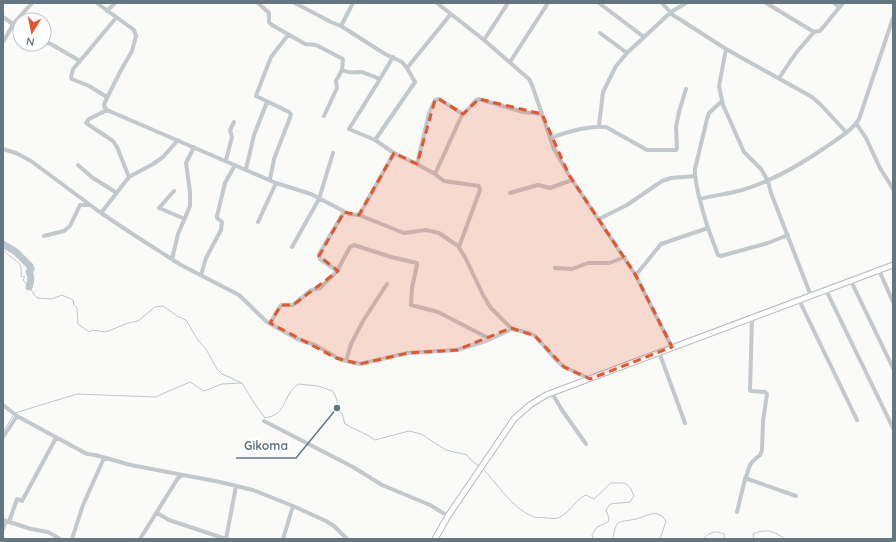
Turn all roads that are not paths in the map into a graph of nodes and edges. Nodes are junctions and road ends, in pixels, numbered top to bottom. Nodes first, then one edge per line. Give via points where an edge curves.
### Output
1 (32, 3) edge
2 (97, 3) edge
3 (115, 3) edge
4 (258, 3) edge
5 (295, 3) edge
6 (353, 3) edge
7 (437, 3) edge
8 (508, 3) edge
9 (548, 3) edge
10 (599, 3) edge
11 (662, 3) edge
12 (686, 3) edge
13 (766, 3) edge
14 (834, 3) edge
15 (843, 3) edge
16 (301, 5) edge
17 (839, 7) junction
18 (107, 11) junction
19 (24, 12) edge
20 (671, 12) junction
21 (450, 15) junction
22 (3, 17) edge
23 (116, 18) junction
24 (893, 18) edge
25 (12, 24) edge
26 (341, 26) junction
27 (12, 27) edge
28 (814, 32) junction
29 (600, 33) dead end
30 (288, 35) junction
31 (644, 37) junction
32 (484, 40) junction
33 (3, 42) edge
34 (52, 45) edge
35 (726, 49) junction
36 (627, 53) junction
37 (393, 57) junction
38 (80, 61) junction
39 (510, 62) junction
40 (408, 68) junction
41 (342, 70) junction
42 (779, 78) junction
43 (380, 80) junction
44 (686, 89) dead end
45 (107, 97) junction
46 (722, 101) junction
47 (267, 102) junction
48 (107, 110) junction
49 (463, 114) junction
50 (542, 114) junction
51 (324, 116) dead end
52 (234, 122) dead end
53 (856, 123) junction
54 (599, 126) junction
55 (846, 132) junction
56 (550, 138) junction
57 (178, 140) junction
58 (375, 140) junction
59 (194, 147) junction
60 (3, 150) edge
61 (333, 153) dead end
62 (394, 154) junction
63 (226, 160) junction
64 (417, 164) junction
65 (78, 165) dead end
66 (235, 165) junction
67 (246, 169) junction
68 (435, 174) junction
69 (129, 176) junction
70 (695, 176) junction
71 (270, 179) junction
72 (572, 180) junction
73 (768, 181) junction
74 (276, 183) junction
75 (893, 189) edge
76 (174, 191) dead end
77 (117, 193) junction
78 (510, 193) dead end
79 (319, 199) junction
80 (700, 199) junction
81 (91, 205) junction
82 (344, 212) junction
83 (102, 213) junction
84 (358, 215) junction
85 (185, 219) junction
86 (599, 219) junction
87 (258, 222) dead end
88 (708, 228) junction
89 (788, 235) junction
90 (44, 236) dead end
91 (292, 248) dead end
92 (459, 248) junction
93 (625, 257) junction
94 (172, 259) junction
95 (893, 265) edge
96 (556, 268) dead end
97 (879, 270) junction
98 (337, 271) junction
99 (201, 275) junction
100 (636, 275) junction
101 (851, 281) junction
102 (387, 284) dead end
103 (826, 290) junction
104 (811, 296) junction
105 (799, 300) junction
106 (893, 302) edge
107 (752, 317) junction
108 (270, 323) junction
109 (512, 328) junction
110 (490, 339) junction
111 (672, 348) junction
112 (659, 352) junction
113 (346, 361) junction
114 (893, 368) edge
115 (590, 379) junction
116 (552, 393) junction
117 (3, 405) edge
118 (17, 416) junction
119 (857, 420) dead end
120 (264, 421) dead end
121 (685, 422) dead end
122 (893, 428) edge
123 (3, 437) edge
124 (56, 438) junction
125 (586, 444) dead end
126 (104, 458) junction
127 (183, 475) junction
128 (745, 478) junction
129 (236, 486) junction
130 (796, 496) dead end
131 (293, 506) junction
132 (736, 512) dead end
133 (157, 513) junction
134 (448, 516) junction
135 (6, 521) edge
136 (3, 529) edge
137 (60, 539) edge
138 (72, 539) edge
139 (140, 539) edge
140 (226, 539) edge
141 (283, 539) edge
142 (347, 539) edge
143 (436, 539) edge

1 - 19 street
2 - 18 street
3 - 18 street
4 - 30 street via 269,13 270,22
5 - 16 street
6 - 26 street
7 - 21 street
8 - 32 street
9 - 39 street
10 - 31 street
11 - 20 street
12 - 20 street
13 - 28 street
14 - 17 street
15 - 17 street
16 - 26 street
17 - 28 street via 820,31
18 - 23 street
20 - 31 street
20 - 35 street
21 - 32 street
21 - 40 street
22 - 25 street
23 - 38 street
23 - 45 street via 134,30 136,41
24 - 53 street via 870,90
26 - 37 street
27 - 33 street
28 - 42 street
29 - 36 street
30 - 41 street via 342,57
30 - 47 street via 271,57 256,96
31 - 36 street
32 - 39 street
34 - 38 street
35 - 42 street
35 - 46 street via 719,86
36 - 54 street via 616,66 603,92
37 - 40 street
37 - 43 street
38 - 45 street via 73,69 71,78
39 - 50 street via 529,79
40 - 58 street via 415,82
41 - 43 street via 352,74 365,73
41 - 51 street
42 - 55 street via 817,102
43 - 58 street via 349,129
44 - 54 street via 678,112 676,150 647,150 610,128
45 - 48 street via 104,106
46 - 70 street via 707,119
46 - 73 street via 744,152 761,169
47 - 67 street via 254,135
47 - 71 street via 291,115 274,159
48 - 57 street
48 - 69 street via 86,120 86,123 113,141
49 - 50 street via 479,99 523,112
49 - 64 street via 439,99 435,100 429,113
49 - 68 street
50 - 56 street
52 - 63 street via 230,130 232,138
53 - 55 street
53 - 75 street
54 - 56 street
55 - 73 street via 799,164
56 - 72 street
57 - 59 street
57 - 69 street via 153,164
58 - 62 street
59 - 63 street
59 - 85 street via 186,162 190,200
60 - 81 street via 31,161
61 - 79 street
62 - 64 street
62 - 84 street
63 - 66 street
64 - 68 street
65 - 77 street
66 - 67 street
66 - 99 street via 225,183 217,216 222,222 221,230 206,258
67 - 71 street
68 - 92 street via 444,181 476,185 480,188
69 - 77 street
70 - 80 street
70 - 86 street via 662,181
71 - 74 street
72 - 78 street via 550,188 539,185
72 - 86 street
73 - 80 street via 743,190
73 - 89 street
74 - 79 street
74 - 87 street
76 - 85 street via 159,208
77 - 83 street
79 - 82 street
79 - 91 street
80 - 88 street
81 - 83 street
81 - 90 street via 80,205 72,223 64,231
82 - 84 street
82 - 98 street via 319,256
83 - 94 street
84 - 92 street via 404,233 426,230 439,233
85 - 94 street via 178,234
86 - 93 street
88 - 89 street via 718,255 721,256
88 - 100 street via 661,244
89 - 104 street
92 - 109 street via 491,308
93 - 96 street via 610,263 588,263 572,269
93 - 100 street
94 - 99 street
95 - 97 main road
97 - 101 main road
97 - 106 street
98 - 108 street via 320,288 311,290 293,305 281,305
98 - 110 street via 350,247 354,245 417,263 411,306 438,312
99 - 108 street via 239,295 260,317
100 - 111 street
101 - 103 main road
101 - 114 street
102 - 113 street via 363,321 351,344
103 - 104 main road
103 - 122 street
104 - 105 main road
105 - 107 main road
105 - 119 street
107 - 111 main road
107 - 128 street via 750,390 767,394 762,453 751,463
108 - 113 street
109 - 110 street
109 - 115 street via 535,336 564,367
110 - 113 street via 457,350 408,353 360,364
111 - 112 main road
112 - 115 main road
112 - 121 street
115 - 116 main road
116 - 125 street
116 - 134 main road via 530,405 514,419
117 - 118 street
118 - 123 street
118 - 124 street
120 - 134 street via 382,485 430,505
124 - 126 street via 87,454
124 - 135 street via 22,501 17,498
126 - 127 street
126 - 138 street via 83,505
127 - 129 street
127 - 133 street via 178,478
128 - 130 street
128 - 132 street
129 - 131 street
129 - 140 street
131 - 141 street
131 - 142 street via 326,521
133 - 139 street
133 - 140 street via 169,520
134 - 143 main road
135 - 136 street
135 - 137 street via 48,532

